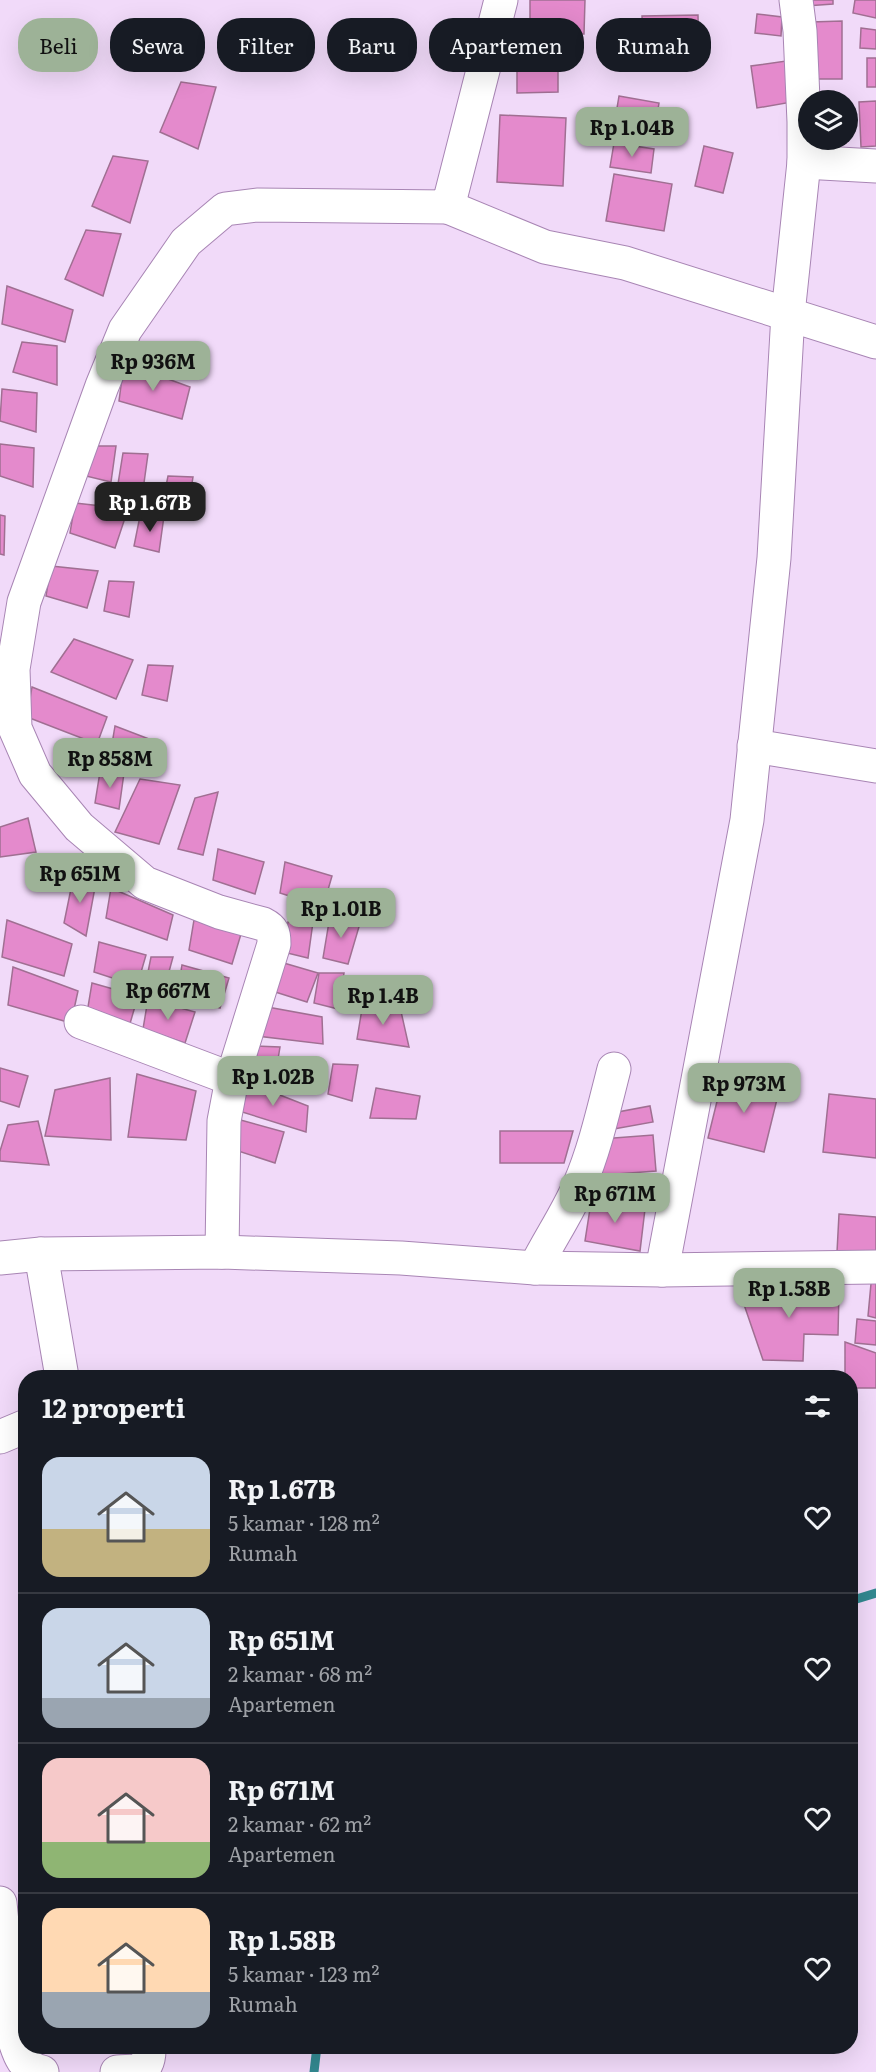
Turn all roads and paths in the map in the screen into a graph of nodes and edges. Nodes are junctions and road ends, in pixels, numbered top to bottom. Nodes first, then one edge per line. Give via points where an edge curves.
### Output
1 (476, 0) edge
2 (501, 0) edge
3 (796, 0) edge
4 (482, 18) edge
5 (496, 18) edge
6 (482, 72) edge
7 (804, 162) junction
8 (876, 166) edge
9 (448, 207) junction
10 (788, 314) junction
11 (876, 342) edge
12 (12, 597) edge
13 (754, 746) junction
14 (876, 766) edge
15 (81, 1022) dead end
16 (614, 1069) dead end
17 (232, 1079) junction
18 (222, 1252) junction
19 (41, 1254) junction
20 (0, 1258) edge
21 (876, 1267) edge
22 (535, 1268) junction
23 (662, 1270) junction
24 (61, 1370) edge
25 (18, 1429) edge
26 (0, 1437) edge
27 (0, 1903) edge
28 (18, 2052) edge
29 (19, 2054) edge
30 (148, 2054) edge
31 (42, 2072) edge
32 (117, 2072) edge

1 - 4 street
2 - 5 street
3 - 7 street
6 - 9 street
7 - 8 street
7 - 10 street
9 - 10 street via 545,247 625,263
9 - 12 street via 257,205 225,209 186,242 125,330
10 - 11 street
10 - 13 street via 774,558
12 - 17 street via 15,728 35,774 79,827 145,882 219,912 263,924 274,933 274,944
13 - 14 street
13 - 23 street via 747,820
15 - 17 street
16 - 22 street via 579,1186
17 - 18 street via 224,1121
18 - 19 street
18 - 22 street via 401,1258
19 - 20 street
19 - 24 street
21 - 23 street
22 - 23 street
25 - 26 street
27 - 28 street
29 - 31 street via 27,2066
30 - 32 street via 144,2068 138,2072

